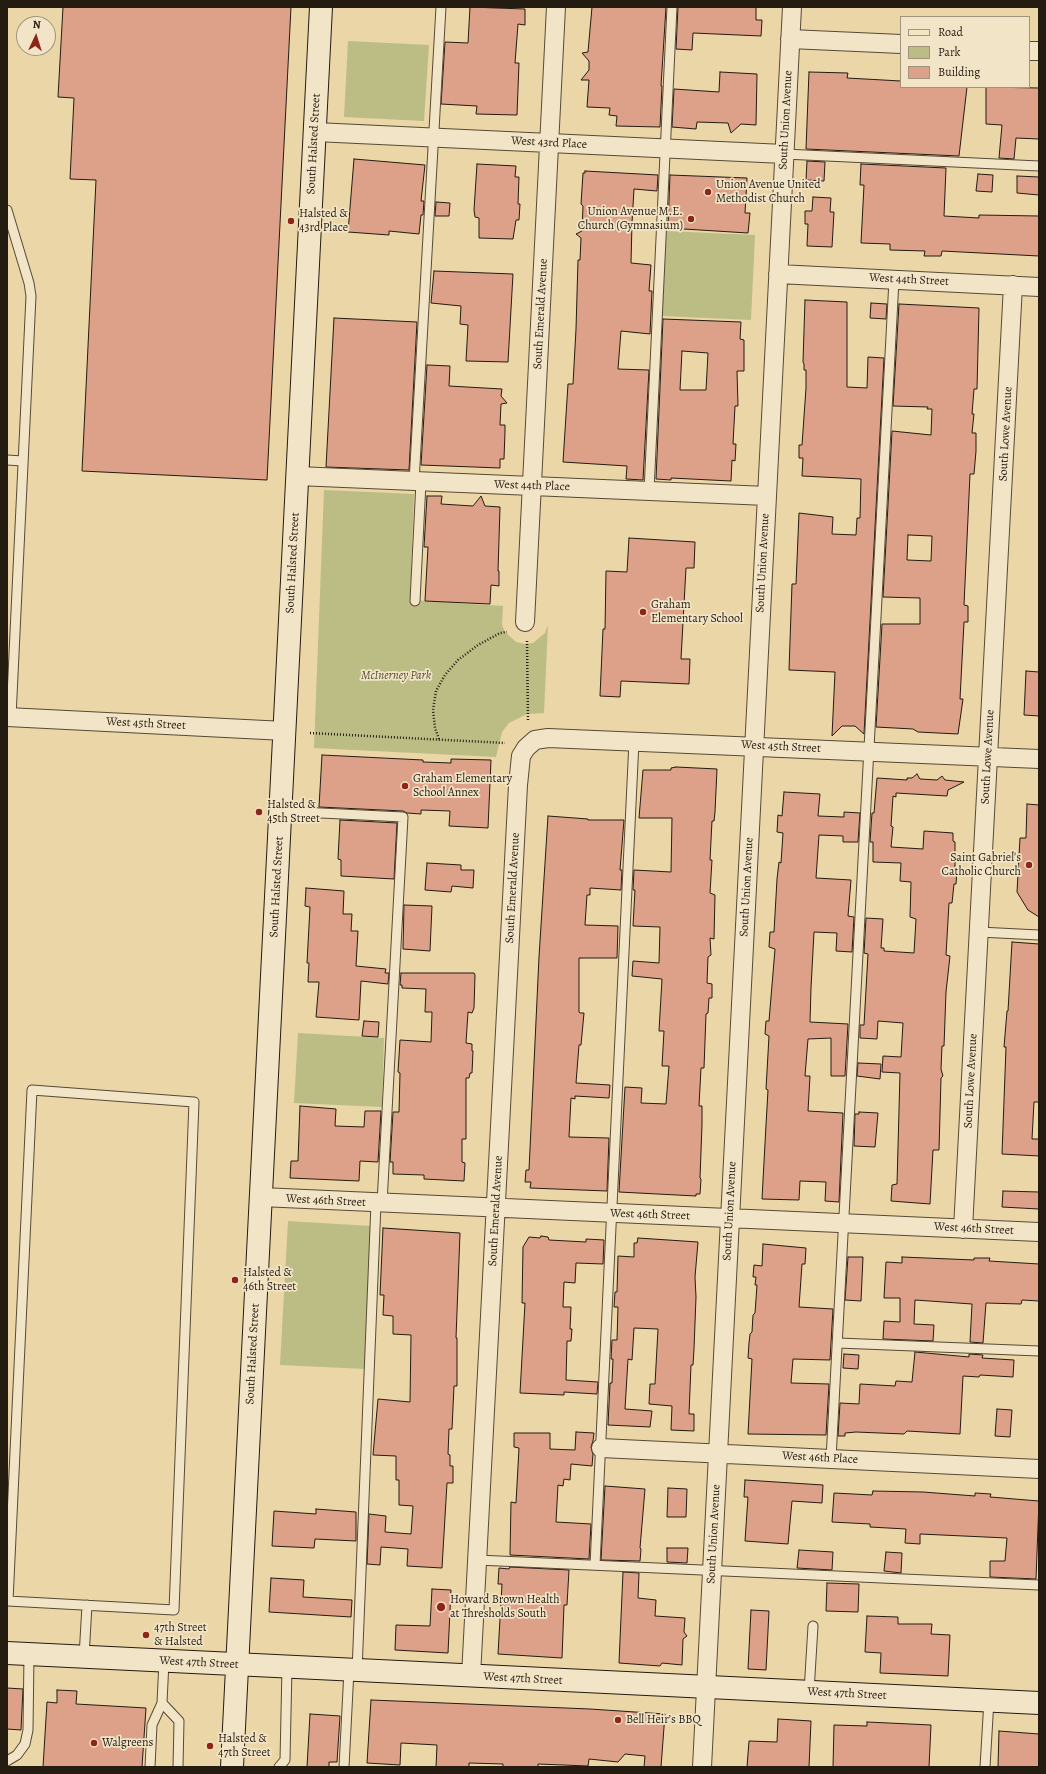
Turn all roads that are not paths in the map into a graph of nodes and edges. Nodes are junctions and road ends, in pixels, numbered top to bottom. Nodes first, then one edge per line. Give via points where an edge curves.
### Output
1 (321, 7) edge
2 (441, 7) edge
3 (556, 7) edge
4 (672, 7) edge
5 (792, 7) edge
6 (790, 39) junction
7 (900, 44) edge
8 (315, 132) junction
9 (433, 138) junction
10 (549, 143) junction
11 (665, 148) junction
12 (784, 154) junction
13 (1039, 166) edge
14 (7, 210) edge
15 (778, 274) junction
16 (894, 280) junction
17 (1013, 285) junction
18 (1039, 286) edge
19 (7, 460) edge
20 (23, 461) junction
21 (297, 476) junction
22 (417, 482) junction
23 (532, 486) junction
24 (649, 491) junction
25 (767, 496) junction
26 (415, 601) dead end
27 (525, 622) dead end
28 (9, 717) edge
29 (284, 731) junction
30 (634, 741) junction
31 (754, 746) junction
32 (526, 748) joint
33 (869, 752) junction
34 (988, 757) junction
35 (1039, 759) edge
36 (280, 811) junction
37 (979, 932) junction
38 (1039, 935) edge
39 (261, 1198) junction
40 (379, 1203) junction
41 (496, 1208) junction
42 (612, 1213) junction
43 (730, 1218) junction
44 (844, 1223) junction
45 (963, 1229) junction
46 (1039, 1232) edge
47 (838, 1343) junction
48 (1039, 1351) edge
49 (601, 1448) junction
50 (718, 1453) junction
51 (831, 1459) junction
52 (1039, 1469) edge
53 (477, 1560) junction
54 (595, 1566) junction
55 (712, 1571) junction
56 (1039, 1585) edge
57 (87, 1605) junction
58 (813, 1626) dead end
59 (7, 1653) edge
60 (29, 1654) junction
61 (84, 1657) junction
62 (164, 1661) junction
63 (237, 1665) junction
64 (287, 1667) junction
65 (353, 1670) junction
66 (471, 1676) junction
67 (706, 1687) junction
68 (809, 1692) junction
69 (989, 1700) junction
70 (162, 1703) junction
71 (1039, 1703) edge
72 (7, 1761) edge
73 (150, 1767) edge
74 (178, 1767) edge
75 (232, 1767) edge
76 (279, 1767) edge
77 (344, 1767) edge
78 (702, 1767) edge
79 (985, 1767) edge

1 - 8 main road, South Halsted Street
2 - 9 lane
3 - 10 street, South Emerald Avenue
4 - 11 lane
5 - 6 street, South Union Avenue
6 - 7 street
6 - 12 street, South Union Avenue
8 - 9 street, West 43rd Place
8 - 21 main road, South Halsted Street
9 - 10 street, West 43rd Place
9 - 22 lane
10 - 11 street, West 43rd Place
10 - 23 street, South Emerald Avenue
11 - 12 street, West 43rd Place
11 - 24 lane
12 - 13 lane
12 - 15 street, South Union Avenue
14 - 20 lane via 31,296
15 - 16 street, West 44th Street
15 - 25 street, South Union Avenue
16 - 17 street, West 44th Street
16 - 33 lane
17 - 18 street, West 44th Street
17 - 34 street, South Lowe Avenue
19 - 20 lane
20 - 28 lane
21 - 22 street, West 44th Place
21 - 29 main road, South Halsted Street
22 - 23 street, West 44th Place
22 - 26 lane
23 - 24 street, West 44th Place
23 - 27 street, South Emerald Avenue
24 - 25 street, West 44th Place
25 - 31 street, South Union Avenue
28 - 29 street, West 45th Street
29 - 36 main road, South Halsted Street
30 - 31 street, West 45th Street
30 - 32 street, West 45th Street via 548,738 535,740
30 - 42 lane
31 - 33 street, West 45th Street
31 - 43 street, South Union Avenue
32 - 41 street, South Emerald Avenue via 521,756 519,770
33 - 34 street, West 45th Street
33 - 44 lane
34 - 35 street, West 45th Street
34 - 37 street, South Lowe Avenue
36 - 39 main road, South Halsted Street
36 - 40 lane via 403,817
37 - 38 lane
37 - 45 street, South Lowe Avenue
39 - 40 street, West 46th Street
39 - 63 main road, South Halsted Street
40 - 41 street, West 46th Street
40 - 65 lane
41 - 42 street, West 46th Street
41 - 53 street, South Emerald Avenue
42 - 43 street, West 46th Street
42 - 49 lane
43 - 44 street, West 46th Street
43 - 50 street, South Union Avenue
44 - 45 street, West 46th Street
44 - 47 lane
45 - 46 street, West 46th Street
47 - 48 lane
47 - 51 lane
49 - 50 street, West 46th Place
49 - 54 lane
50 - 51 street, West 46th Place
50 - 55 street, South Union Avenue
51 - 52 street, West 46th Place
53 - 54 lane
53 - 66 street, South Emerald Avenue
54 - 55 lane
55 - 56 lane
55 - 67 street, South Union Avenue
57 - 57 lane via 174,1610 194,1102 32,1090 8,1601
57 - 61 lane
58 - 68 lane
59 - 60 main road, West 47th Street
60 - 61 main road, West 47th Street
60 - 72 lane via 28,1730 25,1744 17,1755
61 - 62 main road, West 47th Street
62 - 63 main road, West 47th Street
62 - 70 lane
63 - 64 main road, West 47th Street
63 - 75 main road, South Halsted Street
64 - 65 main road, West 47th Street
64 - 76 lane via 285,1760
65 - 66 main road, West 47th Street
65 - 77 lane
66 - 67 main road, West 47th Street
67 - 68 main road, West 47th Street
67 - 78 street, South Union Avenue
68 - 69 main road, West 47th Street
69 - 71 main road, West 47th Street
69 - 79 lane
70 - 73 lane via 152,1725
70 - 74 lane via 179,1721

